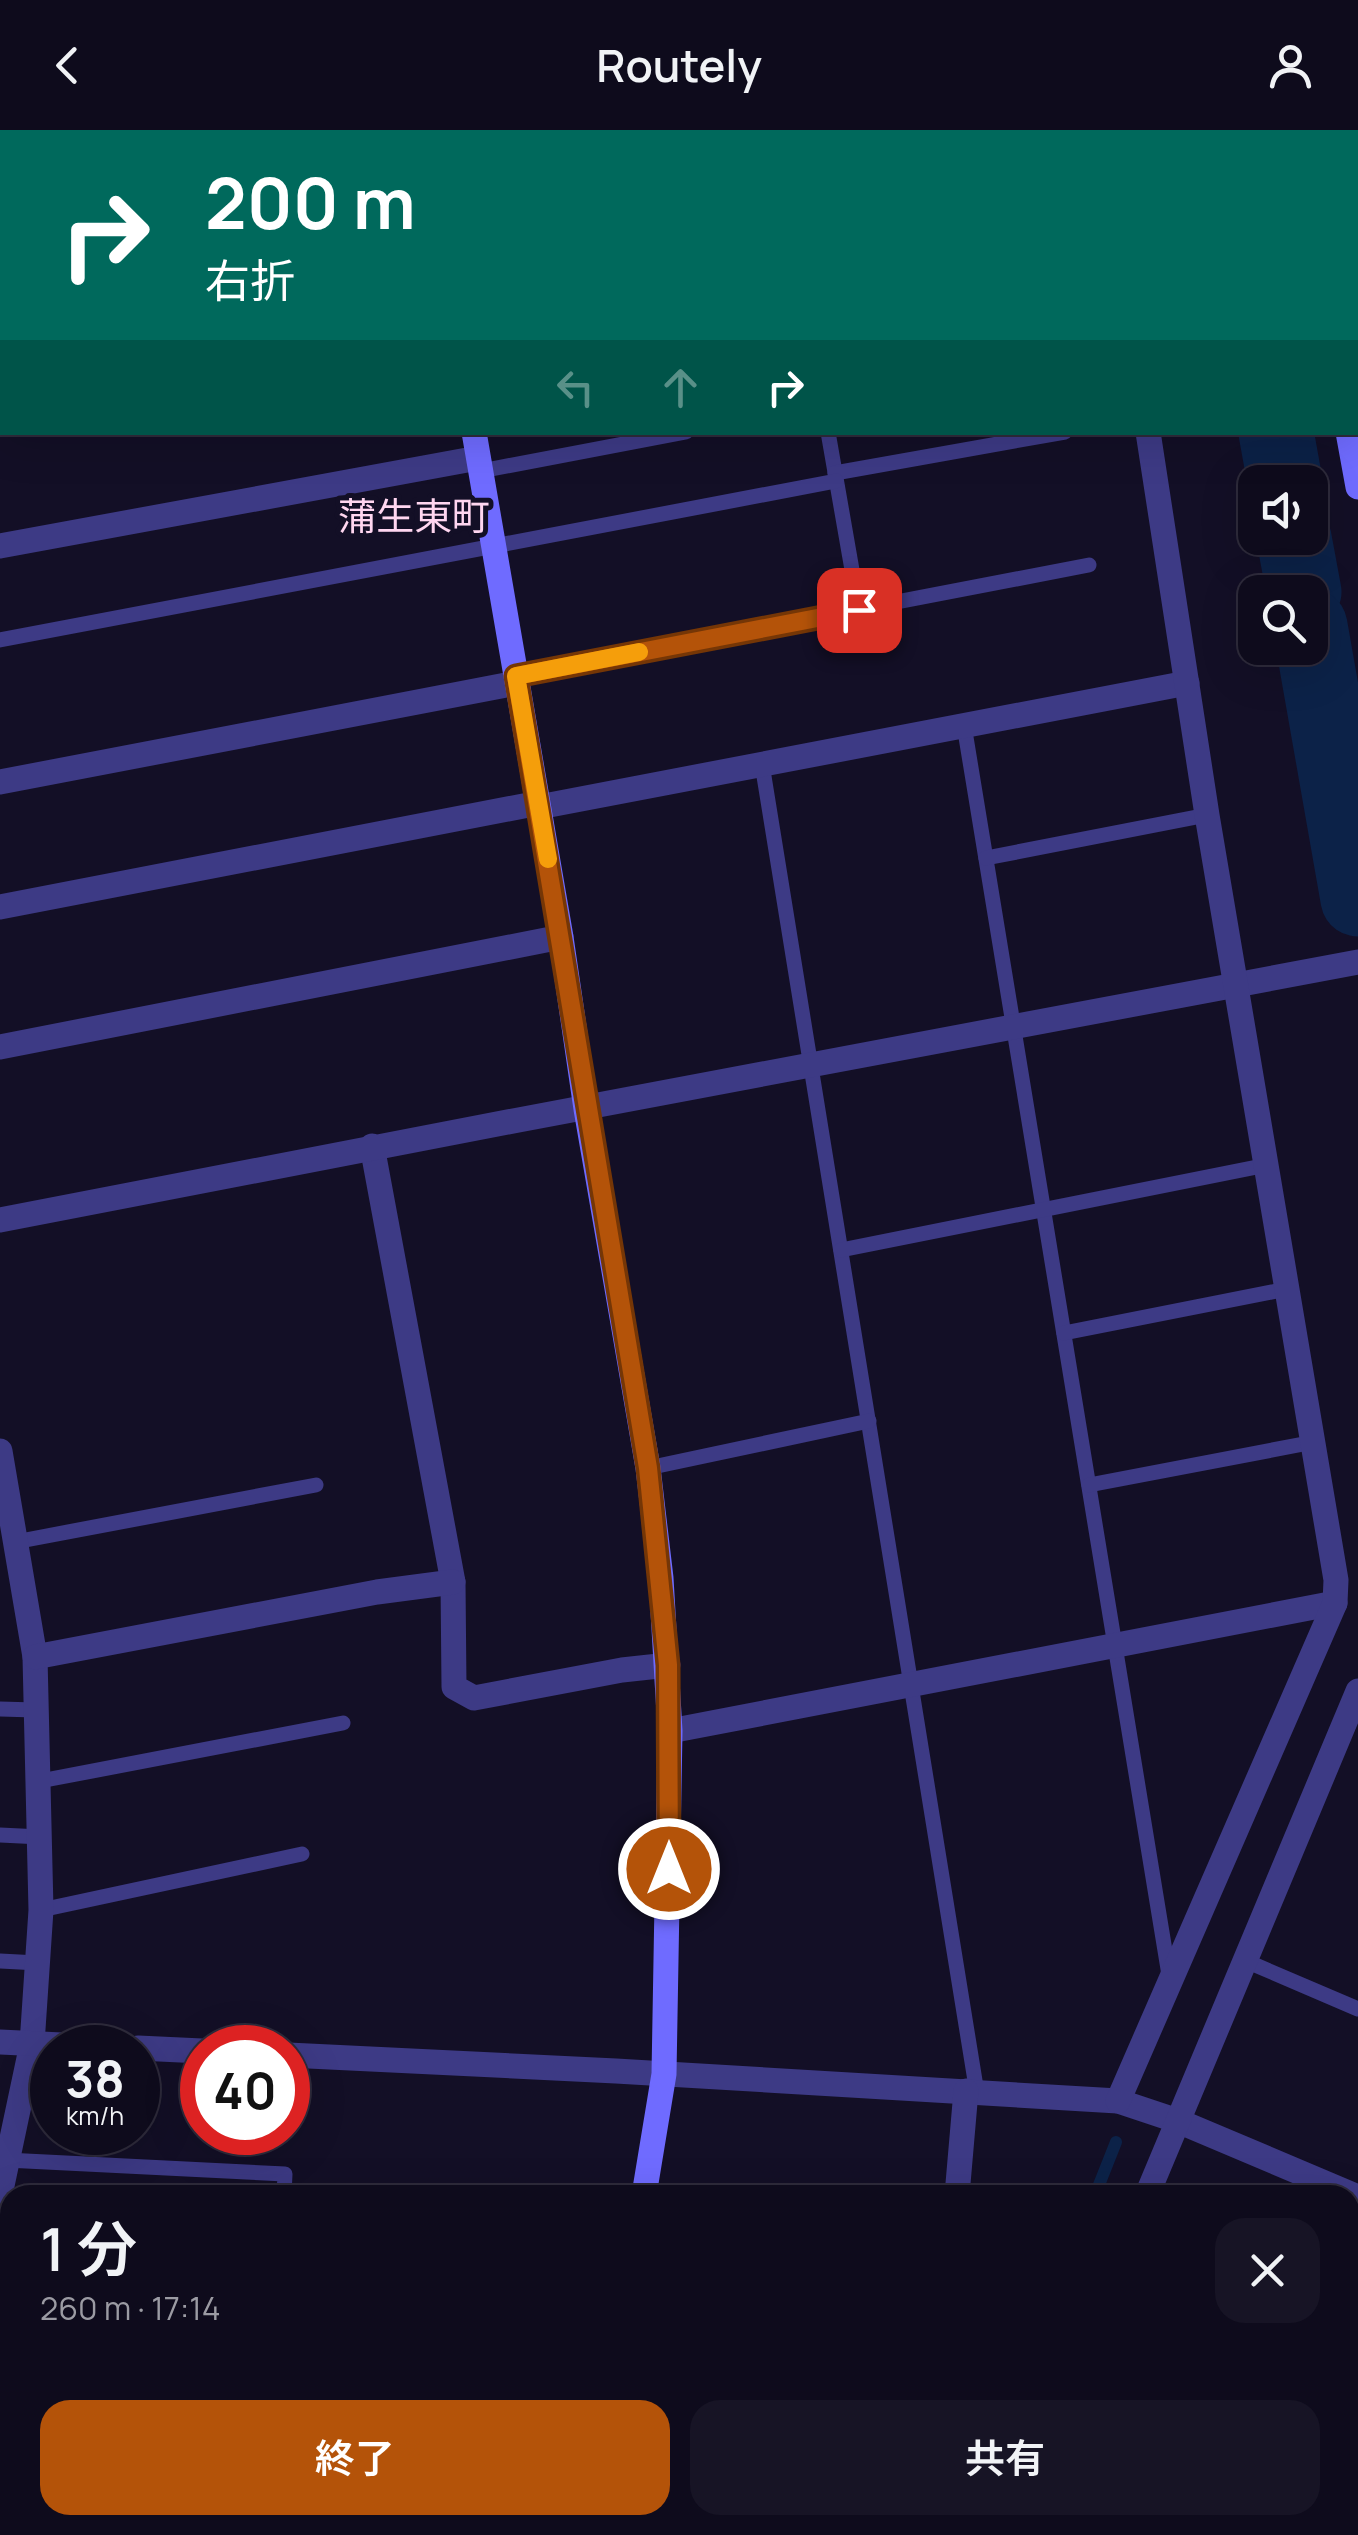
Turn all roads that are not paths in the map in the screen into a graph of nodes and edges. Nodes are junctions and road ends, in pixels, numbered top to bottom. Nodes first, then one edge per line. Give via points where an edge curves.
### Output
1 (658, 435) edge
2 (829, 435) edge
3 (1050, 435) edge
4 (1148, 435) edge
5 (1349, 435) edge
6 (478, 454) edge
7 (836, 477) junction
8 (1358, 487) edge
9 (0, 546) edge
10 (494, 546) junction
11 (1090, 565) dead end
12 (859, 610) junction
13 (0, 640) edge
14 (517, 679) junction
15 (1186, 683) junction
16 (964, 725) junction
17 (762, 764) junction
18 (0, 782) edge
19 (539, 805) junction
20 (1207, 814) junction
21 (986, 858) junction
22 (0, 908) edge
23 (562, 937) junction
24 (1358, 962) edge
25 (1237, 985) junction
26 (1014, 1026) junction
27 (0, 1046) edge
28 (812, 1064) junction
29 (586, 1109) junction
30 (372, 1146) junction
31 (1267, 1165) junction
32 (1044, 1210) junction
33 (0, 1220) edge
34 (841, 1250) junction
35 (1286, 1290) junction
36 (1064, 1333) junction
37 (869, 1421) junction
38 (1314, 1442) junction
39 (1, 1459) edge
40 (648, 1468) junction
41 (1089, 1484) junction
42 (316, 1485) dead end
43 (16, 1542) junction
44 (453, 1582) junction
45 (1334, 1603) junction
46 (1115, 1644) junction
47 (35, 1657) junction
48 (668, 1665) junction
49 (912, 1683) junction
50 (1358, 1691) edge
51 (0, 1709) edge
52 (35, 1710) junction
53 (343, 1723) dead end
54 (670, 1731) junction
55 (40, 1780) junction
56 (0, 1835) edge
57 (40, 1838) junction
58 (302, 1854) dead end
59 (41, 1910) junction
60 (0, 1961) edge
61 (1246, 1961) junction
62 (38, 1963) junction
63 (1171, 1984) junction
64 (1358, 2009) edge
65 (33, 2025) edge
66 (0, 2042) edge
67 (30, 2044) edge
68 (30, 2053) edge
69 (310, 2056) edge
70 (664, 2074) junction
71 (972, 2092) junction
72 (1118, 2101) junction
73 (1178, 2121) junction
74 (6, 2160) junction
75 (2, 2185) edge
76 (284, 2185) edge
77 (651, 2185) edge
78 (959, 2185) edge
79 (1152, 2185) edge
80 (1330, 2185) edge

1 - 6 lane
2 - 7 lane
3 - 7 lane
4 - 15 street
5 - 8 street
6 - 9 street
6 - 10 street
7 - 10 lane
7 - 12 lane
10 - 13 lane
10 - 14 street
11 - 12 lane
12 - 14 lane
14 - 18 street
14 - 19 street
15 - 16 street
15 - 20 street
16 - 17 street
16 - 21 lane
17 - 19 street
17 - 28 lane
19 - 22 street
19 - 23 street
20 - 21 lane
20 - 25 street
21 - 26 lane
23 - 27 street
23 - 29 street
24 - 25 street
25 - 26 street
25 - 31 street
26 - 28 street
26 - 32 lane
28 - 29 street
28 - 34 lane
29 - 30 street
29 - 40 street
30 - 33 street
30 - 44 street
31 - 32 lane
31 - 35 street
32 - 34 lane
32 - 36 lane
34 - 37 lane
35 - 36 lane
35 - 38 street
36 - 41 lane
37 - 40 lane
37 - 49 lane
38 - 41 lane
38 - 45 street
39 - 43 street
40 - 48 street
41 - 46 lane
42 - 43 lane
43 - 47 street
44 - 47 street
44 - 48 street via 454,1686 474,1698
45 - 46 street
45 - 63 street
46 - 49 street
46 - 63 lane
47 - 52 street
48 - 54 street
49 - 54 street
49 - 71 lane
50 - 61 street
51 - 52 lane
52 - 55 street
53 - 55 lane
54 - 70 street
55 - 57 street
56 - 57 lane
57 - 59 street
58 - 59 lane
59 - 62 street
60 - 62 lane
61 - 64 lane
61 - 73 street
62 - 65 street
63 - 72 street
66 - 67 street
68 - 74 street
69 - 70 street
70 - 71 street
70 - 77 street
71 - 72 street
71 - 78 street
72 - 73 street
73 - 79 street
73 - 80 street
74 - 75 street
74 - 76 lane via 284,2174

